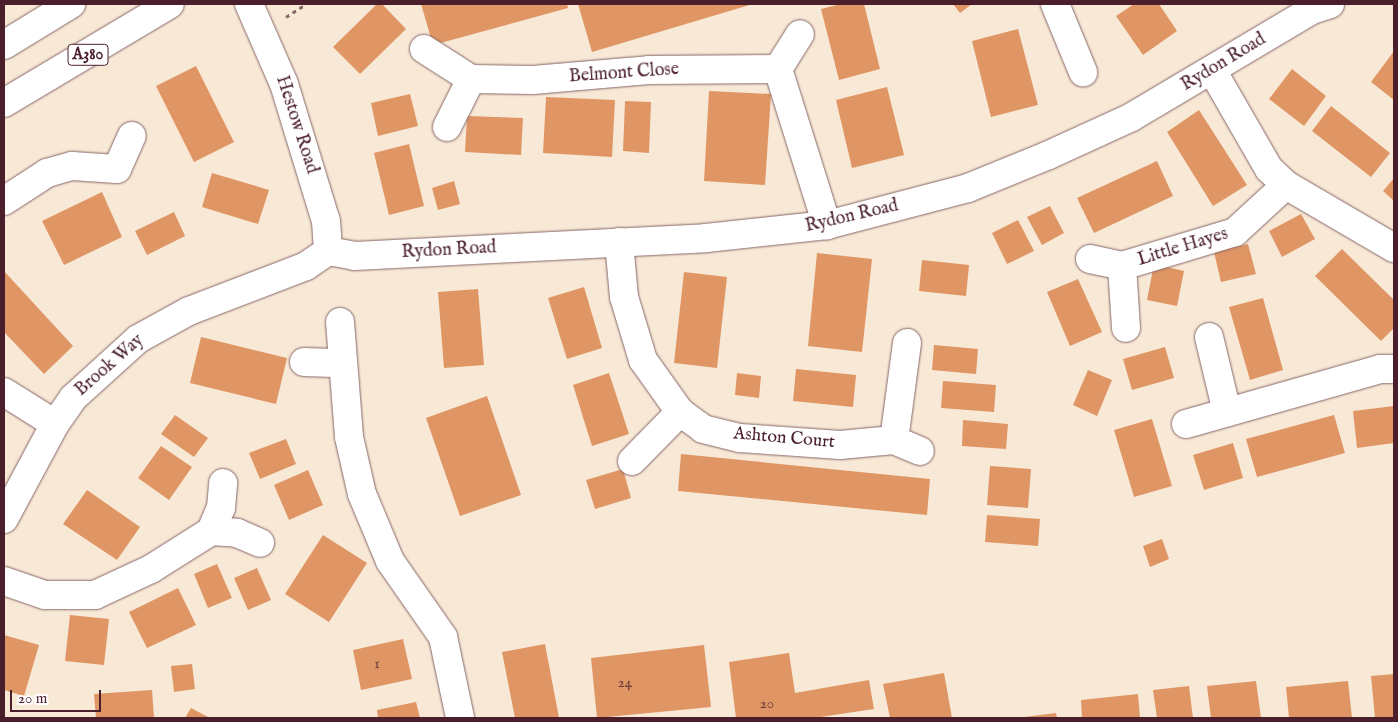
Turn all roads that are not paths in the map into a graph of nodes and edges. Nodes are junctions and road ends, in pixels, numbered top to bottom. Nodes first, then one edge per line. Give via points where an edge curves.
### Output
1 (71, 4) edge
2 (170, 4) edge
3 (1056, 4) edge
4 (1330, 4) edge
5 (250, 7) edge
6 (800, 34) dead end
7 (105, 44) junction
8 (4, 45) edge
9 (424, 49) dead end
10 (778, 69) junction
11 (1212, 70) junction
12 (1083, 72) dead end
13 (471, 79) junction
14 (4, 103) edge
15 (4, 123) edge
16 (447, 127) dead end
17 (132, 136) dead end
18 (1286, 185) junction
19 (4, 202) edge
20 (827, 225) junction
21 (619, 242) junction
22 (1394, 248) edge
23 (328, 251) junction
24 (1090, 259) dead end
25 (1122, 266) junction
26 (340, 322) dead end
27 (1126, 328) dead end
28 (1209, 337) dead end
29 (907, 343) dead end
30 (304, 362) dead end
31 (341, 363) junction
32 (1394, 369) edge
33 (4, 392) edge
34 (680, 412) junction
35 (1227, 412) junction
36 (54, 424) junction
37 (1186, 424) dead end
38 (894, 440) junction
39 (920, 451) dead end
40 (632, 461) dead end
41 (223, 483) dead end
42 (4, 519) edge
43 (211, 531) junction
44 (260, 543) dead end
45 (4, 581) edge
46 (460, 718) edge

1 - 8 main road
2 - 7 main road, A380
3 - 12 main road
4 - 11 main road, Rydon Road via 1312,10
5 - 23 main road, Hestow Road via 284,84 326,221
6 - 10 main road
7 - 14 main road, A380
7 - 15 main road, A380 via 69,80
9 - 13 main road
10 - 13 main road, Belmont Close via 649,70 533,80
10 - 20 main road
11 - 18 main road via 1269,170
11 - 20 main road, Rydon Road via 1130,118 968,188
13 - 16 main road
17 - 19 main road via 117,169 72,166 47,173
18 - 22 main road
18 - 25 main road, Little Hayes via 1235,232
20 - 21 main road, Rydon Road via 764,234
21 - 23 main road, Rydon Road via 355,256
21 - 34 main road, Ashton Court via 624,297 643,360
23 - 36 main road, Brook Way via 306,266 189,310 138,339 73,398
24 - 25 main road, Little Hayes
25 - 27 main road, Little Hayes
26 - 31 main road
28 - 35 main road
29 - 38 main road
30 - 31 main road
31 - 46 main road via 349,437 362,494 390,561 443,637
32 - 35 main road via 1380,369
33 - 36 main road
34 - 38 main road, Ashton Court via 703,429 740,438 840,445
34 - 40 main road
35 - 37 main road
36 - 42 main road, Brook Way
38 - 39 main road, Ashton Court
41 - 43 main road via 221,508
43 - 44 main road via 237,533
43 - 45 main road via 152,570 95,595 45,595

